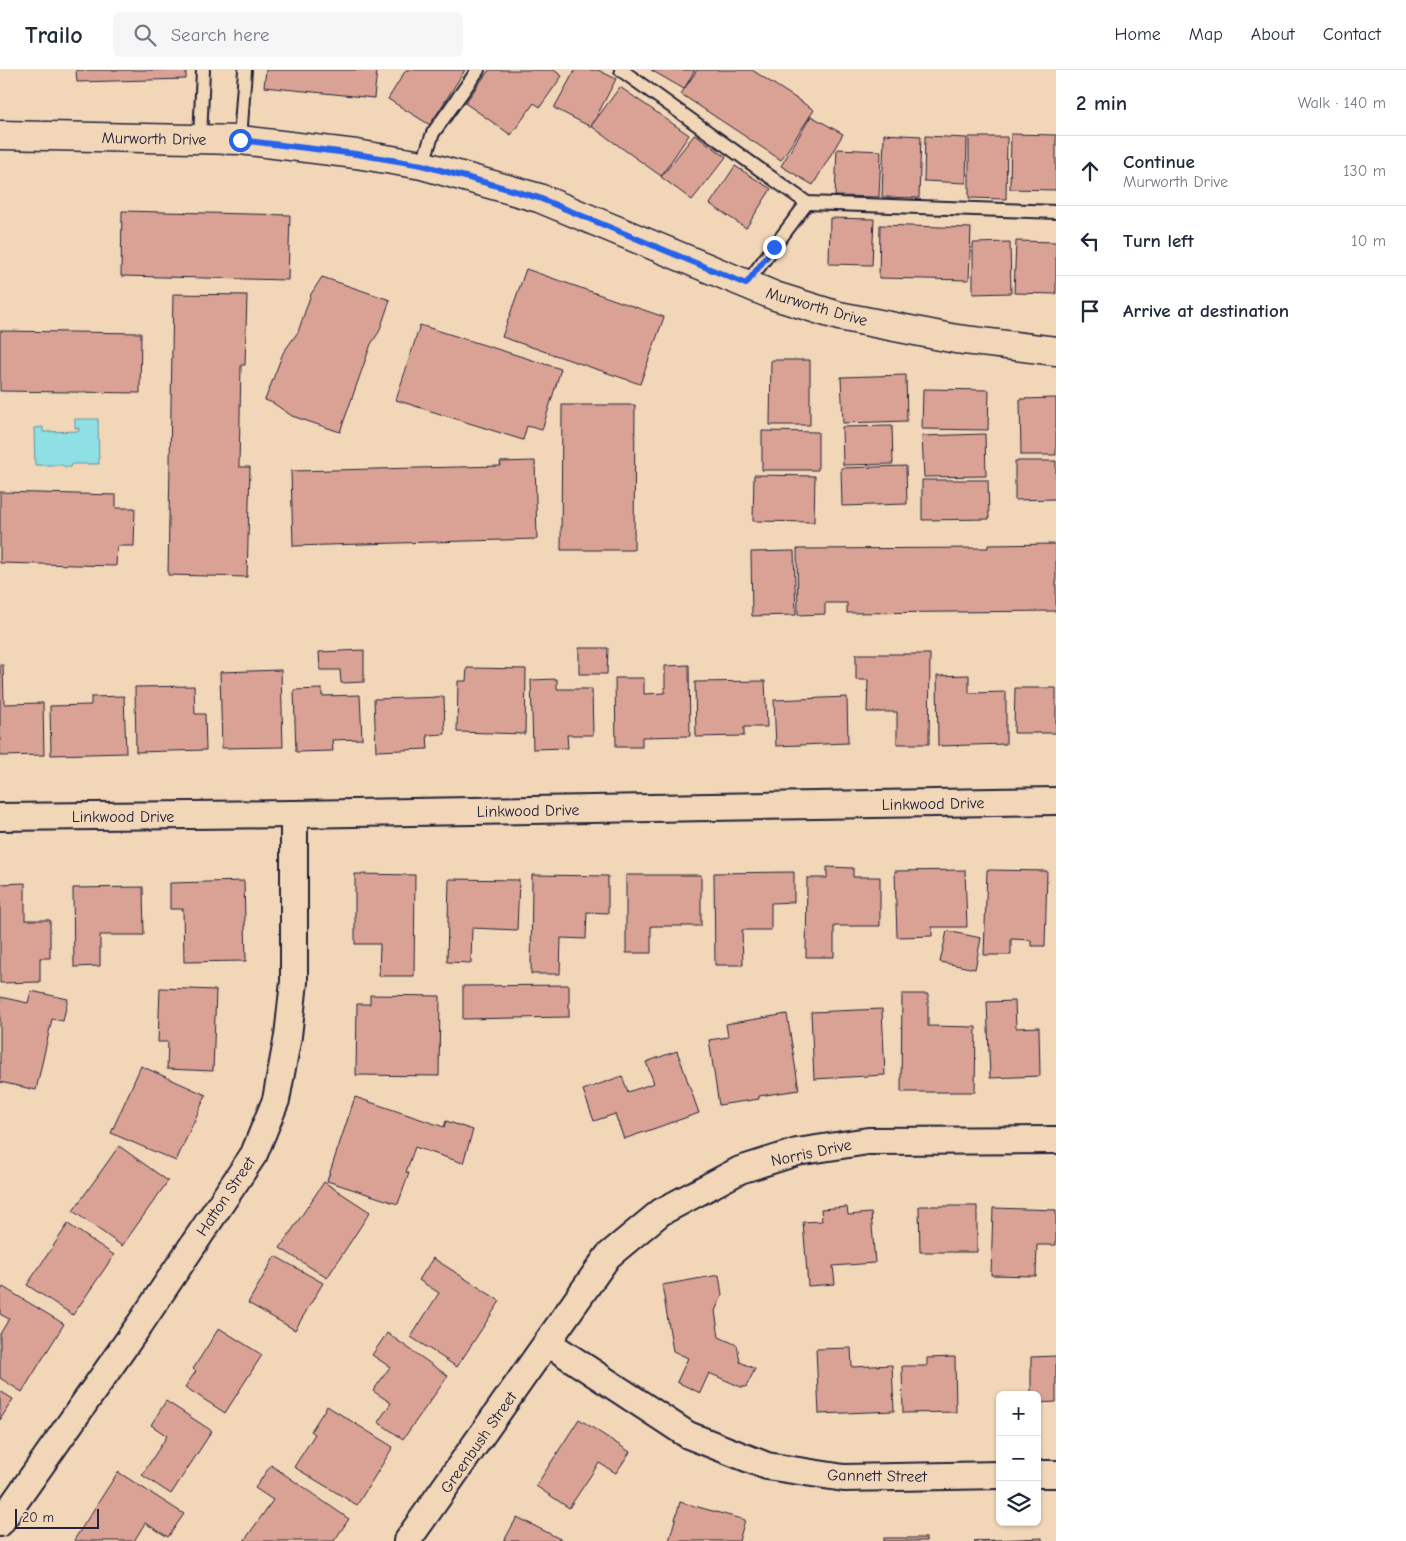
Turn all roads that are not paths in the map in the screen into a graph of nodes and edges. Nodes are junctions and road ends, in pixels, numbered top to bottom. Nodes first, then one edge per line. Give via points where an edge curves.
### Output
1 (203, 70) edge
2 (245, 70) edge
3 (478, 70) edge
4 (622, 70) edge
5 (0, 135) edge
6 (200, 139) junction
7 (240, 140) junction
8 (422, 165) junction
9 (807, 203) junction
10 (1056, 212) edge
11 (746, 284) junction
12 (1056, 351) edge
13 (1056, 801) edge
14 (294, 814) junction
15 (0, 817) edge
16 (1056, 1140) edge
17 (548, 1343) junction
18 (1041, 1474) edge
19 (1056, 1474) edge
20 (996, 1475) edge
21 (0, 1523) edge
22 (407, 1541) edge

1 - 6 lane
2 - 7 lane
3 - 8 lane via 433,133
4 - 9 lane
5 - 6 street, Murworth Drive
6 - 7 street, Murworth Drive
7 - 8 street, Murworth Drive
8 - 11 street, Murworth Drive via 539,198
9 - 10 lane
9 - 11 lane
11 - 12 street, Murworth Drive via 839,316 956,339
13 - 14 street, Linkwood Drive
14 - 15 street, Linkwood Drive
14 - 21 street, Hatton Street via 294,982 288,1036 276,1100 254,1154
16 - 17 street, Norris Drive via 868,1141 797,1152 740,1170 662,1212 608,1256
17 - 20 street, Gannett Street via 688,1436 767,1466 844,1478
17 - 22 street, Greenbush Street
18 - 19 street

